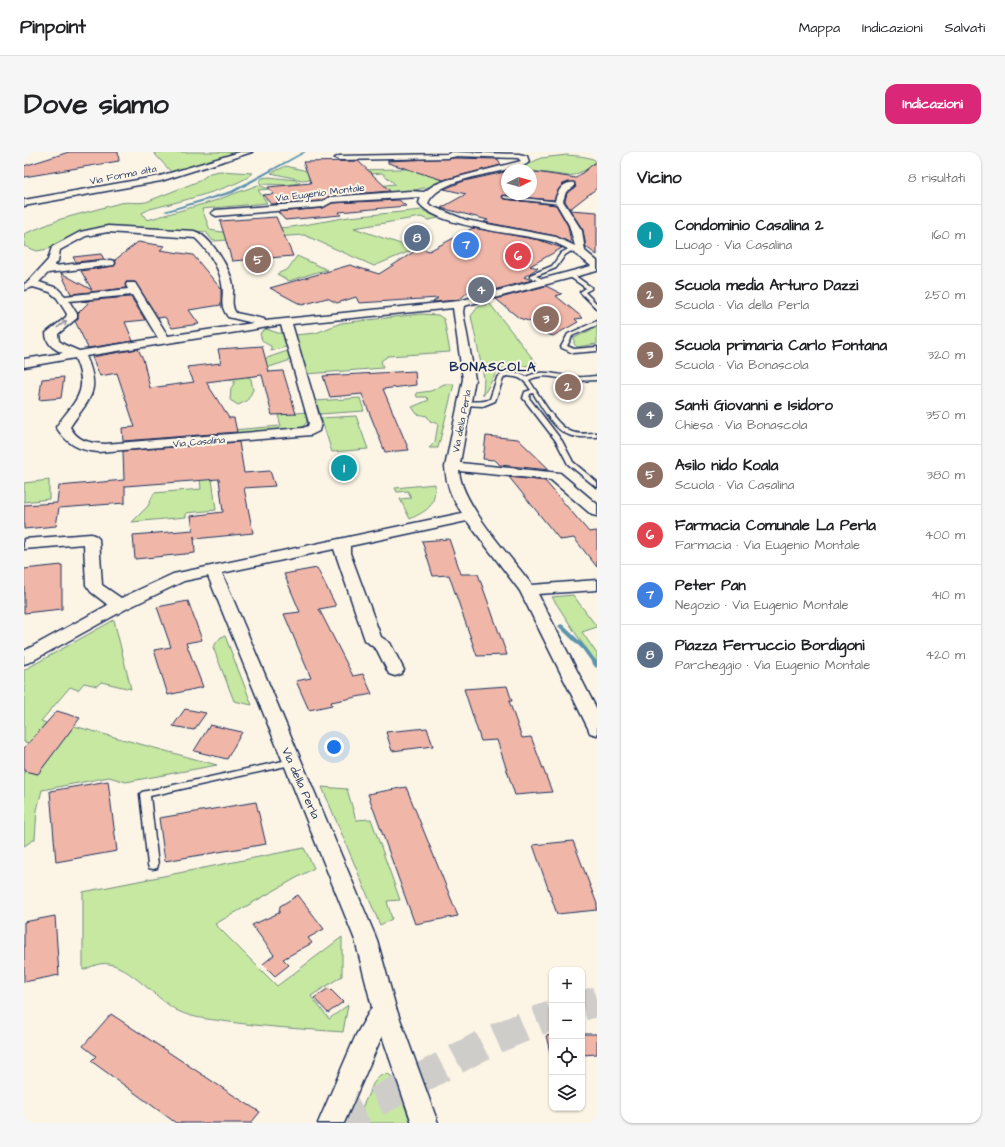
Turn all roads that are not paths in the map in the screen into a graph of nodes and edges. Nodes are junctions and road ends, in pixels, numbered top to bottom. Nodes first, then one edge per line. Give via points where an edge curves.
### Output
1 (248, 152) edge
2 (456, 153) edge
3 (339, 158) dead end
4 (571, 185) dead end
5 (427, 195) junction
6 (532, 200) edge
7 (24, 203) edge
8 (560, 203) junction
9 (216, 213) dead end
10 (577, 250) junction
11 (110, 263) dead end
12 (597, 267) edge
13 (46, 270) junction
14 (569, 274) junction
15 (543, 282) junction
16 (28, 286) edge
17 (63, 299) junction
18 (459, 304) junction
19 (597, 307) edge
20 (286, 322) junction
21 (597, 323) edge
22 (272, 324) junction
23 (165, 341) junction
24 (597, 349) edge
25 (80, 355) junction
26 (24, 363) edge
27 (597, 378) edge
28 (526, 379) junction
29 (533, 391) junction
30 (464, 404) junction
31 (597, 435) edge
32 (452, 467) junction
33 (597, 485) edge
34 (597, 512) edge
35 (471, 516) junction
36 (342, 543) junction
37 (24, 544) edge
38 (213, 569) junction
39 (597, 584) edge
40 (528, 590) junction
41 (120, 605) junction
42 (24, 658) edge
43 (395, 670) dead end
44 (597, 728) edge
45 (292, 762) junction
46 (153, 865) dead end
47 (384, 1008) junction
48 (331, 1123) edge
49 (425, 1123) edge

1 - 7 street, Via Forma alta via 161,178
2 - 3 street via 448,156
2 - 5 street via 469,156 512,155 524,158 525,162 446,183 430,190
4 - 8 street via 559,197
5 - 9 street, Via Eugenio Montale via 330,200 323,204
5 - 10 street via 423,203 439,214 464,222 556,240
6 - 8 lane
8 - 10 street via 565,207 580,242
10 - 12 street
10 - 15 lane via 563,254 554,267 532,276
11 - 13 street
12 - 14 street
13 - 16 street
13 - 22 street via 53,261 55,249 96,230 118,229 199,235 227,281 227,308 232,315
14 - 15 street
14 - 19 lane via 589,288 582,292
15 - 18 street
16 - 17 street via 52,288 58,291
17 - 23 street via 133,288
25 -> 17 street via 61,348 51,338 52,333 71,318 72,314
18 - 20 street
18 - 30 street, Via della Perla via 458,312 469,378
20 - 22 street
20 - 25 street, Via Casalina via 315,422 314,428 306,432 105,448 85,446 69,438 63,427 87,396 89,386
21 - 24 lane via 570,335 564,347 574,351
22 - 23 street
23 - 25 street
25 - 26 street
27 - 28 lane via 574,378 554,374 532,375
28 - 29 lane
28 - 30 lane via 514,374 505,374 500,378 493,400 481,404
29 - 31 lane via 556,423 570,433
29 - 33 lane via 527,394 526,398 531,406 559,441 570,463
30 - 32 street, Via della Perla
32 - 34 street, Via della Perla via 555,476
32 - 35 street, Via della Perla via 452,481 458,498
35 - 36 street
35 - 40 street, Via della Perla
36 - 38 street
36 - 43 street via 342,553 374,640 384,647
37 - 41 street via 91,539 94,585
38 - 41 street via 180,576
38 - 45 street, Via della Perla
39 - 40 street
40 - 44 street, Via della Perla
41 - 42 street
45 - 46 lane via 145,794
45 - 47 street, Via della Perla via 366,940
47 - 48 street via 365,1043
47 - 49 street, Via della Perla

